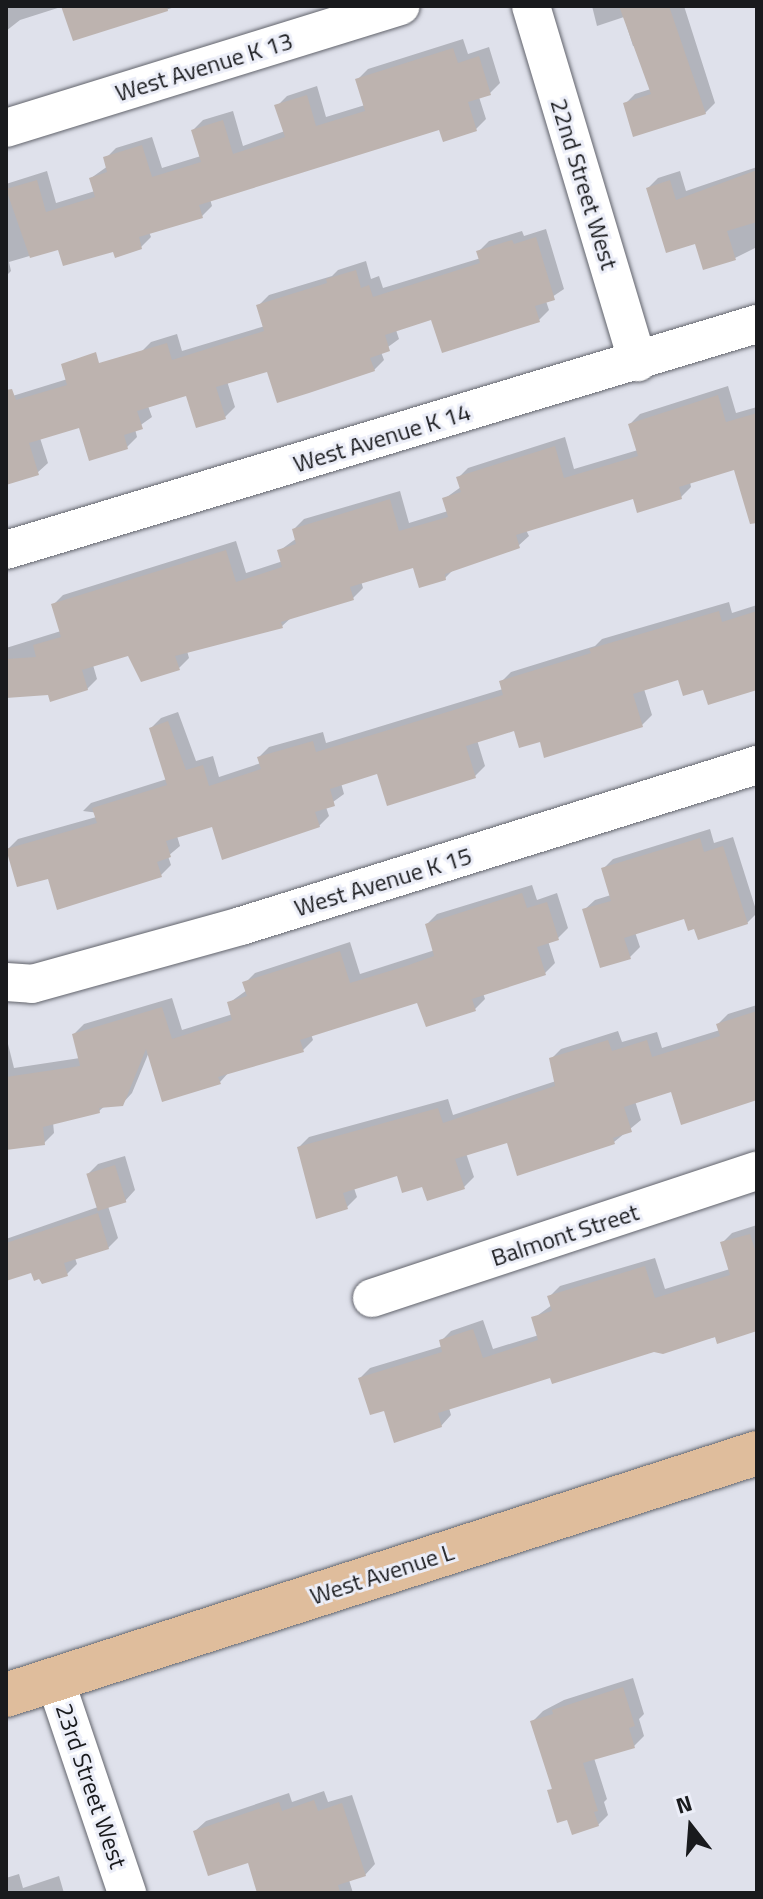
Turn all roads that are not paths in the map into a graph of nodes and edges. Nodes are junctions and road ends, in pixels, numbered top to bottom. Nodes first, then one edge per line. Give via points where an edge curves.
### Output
1 (401, 6) edge
2 (531, 6) edge
3 (6, 128) edge
4 (757, 324) edge
5 (638, 362) junction
6 (6, 550) edge
7 (757, 765) edge
8 (6, 982) edge
9 (757, 1171) edge
10 (372, 1298) dead end
11 (757, 1453) edge
12 (55, 1680) junction
13 (6, 1695) edge
14 (127, 1893) edge

1 - 3 street, West Avenue K 13
2 - 5 street, 22nd Street West
4 - 5 street, West Avenue K 14
5 - 6 street, West Avenue K 14
7 - 8 street, West Avenue K 15 via 241,926 32,984
9 - 10 street, Balmont Street
11 - 12 main road, West Avenue L
12 - 13 main road, West Avenue L
12 - 14 street, 23rd Street West

